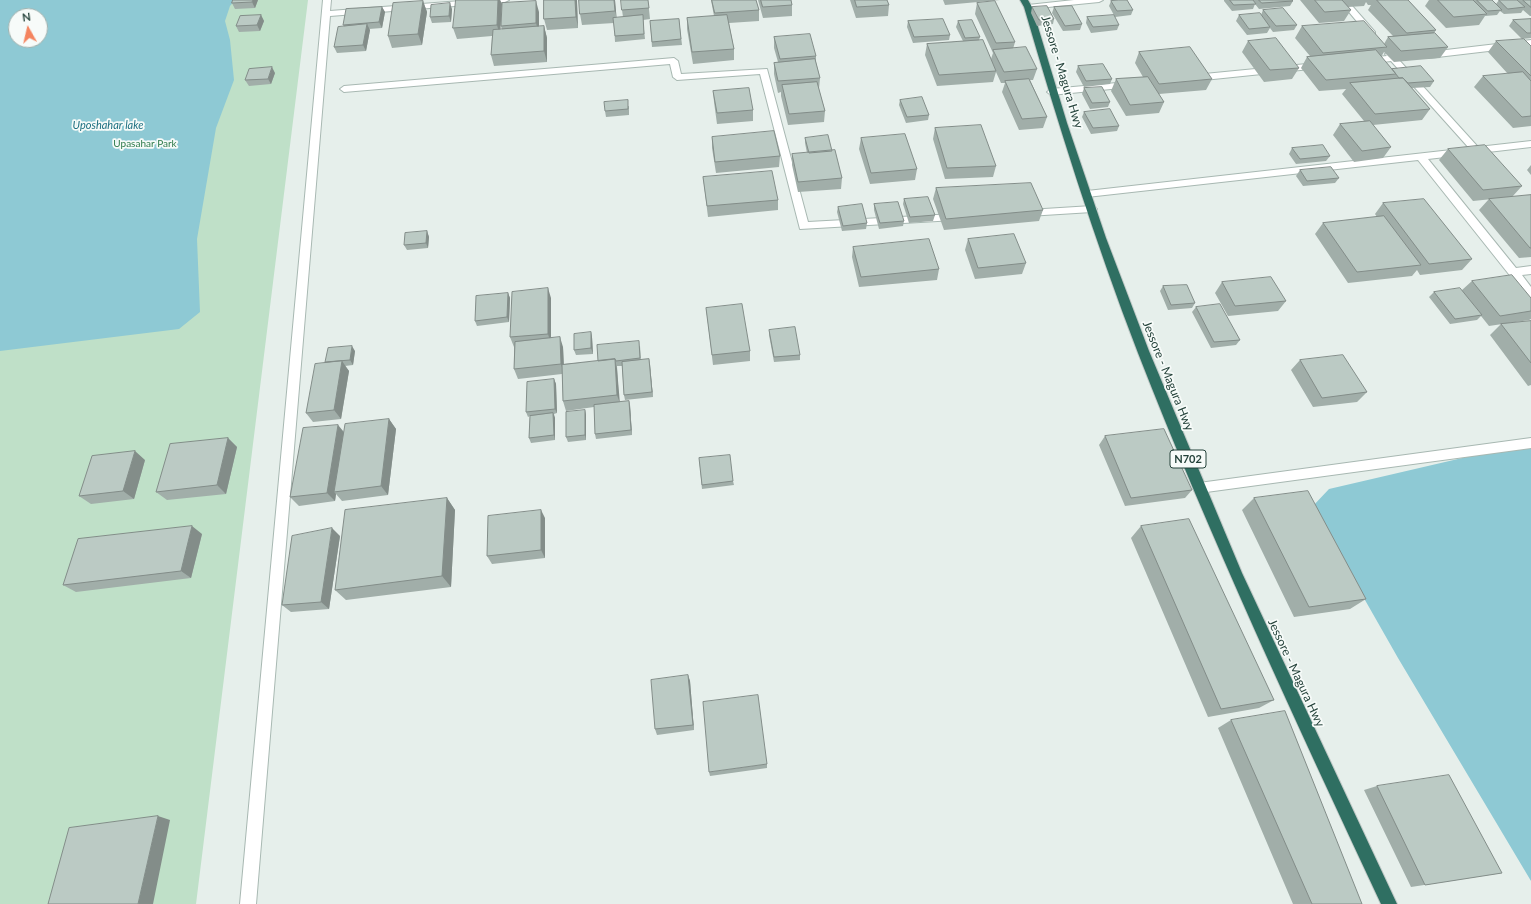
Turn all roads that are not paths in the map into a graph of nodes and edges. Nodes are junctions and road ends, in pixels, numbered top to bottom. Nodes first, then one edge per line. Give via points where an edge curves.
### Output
1 (327, 0) edge
2 (505, 0) edge
3 (1099, 0) edge
4 (1343, 0) edge
5 (1026, 4) edge
6 (326, 14) junction
7 (1531, 43) edge
8 (1392, 59) junction
9 (1361, 62) edge
10 (1329, 65) edge
11 (1186, 79) edge
12 (1138, 84) edge
13 (344, 89) dead end
14 (1051, 92) junction
15 (1531, 144) edge
16 (1476, 150) junction
17 (1421, 157) junction
18 (1087, 194) junction
19 (1092, 209) junction
20 (1022, 213) edge
21 (968, 216) edge
22 (1531, 270) edge
23 (1513, 272) junction
24 (1531, 294) edge
25 (1531, 443) edge
26 (1199, 488) junction
27 (248, 904) edge
28 (1389, 904) edge

1 - 6 street
2 - 6 street
3 - 5 street
4 - 8 street
5 - 14 highway, Jessore - Magura Hwy / N702
6 - 27 street
7 - 8 street
8 - 9 street
8 - 16 street
10 - 11 street
12 - 14 street
13 - 21 street via 674,61 677,78 764,71 804,226
14 - 18 highway, Jessore - Magura Hwy / N702
15 - 16 street
16 - 17 street
17 - 18 street
17 - 23 street
18 - 19 highway, Jessore - Magura Hwy / N702
19 - 20 street
19 - 26 highway, Jessore - Magura Hwy / N702 via 1133,330
22 - 23 street
23 - 24 street
25 - 26 street
26 - 28 highway, Jessore - Magura Hwy / N702 via 1278,669

